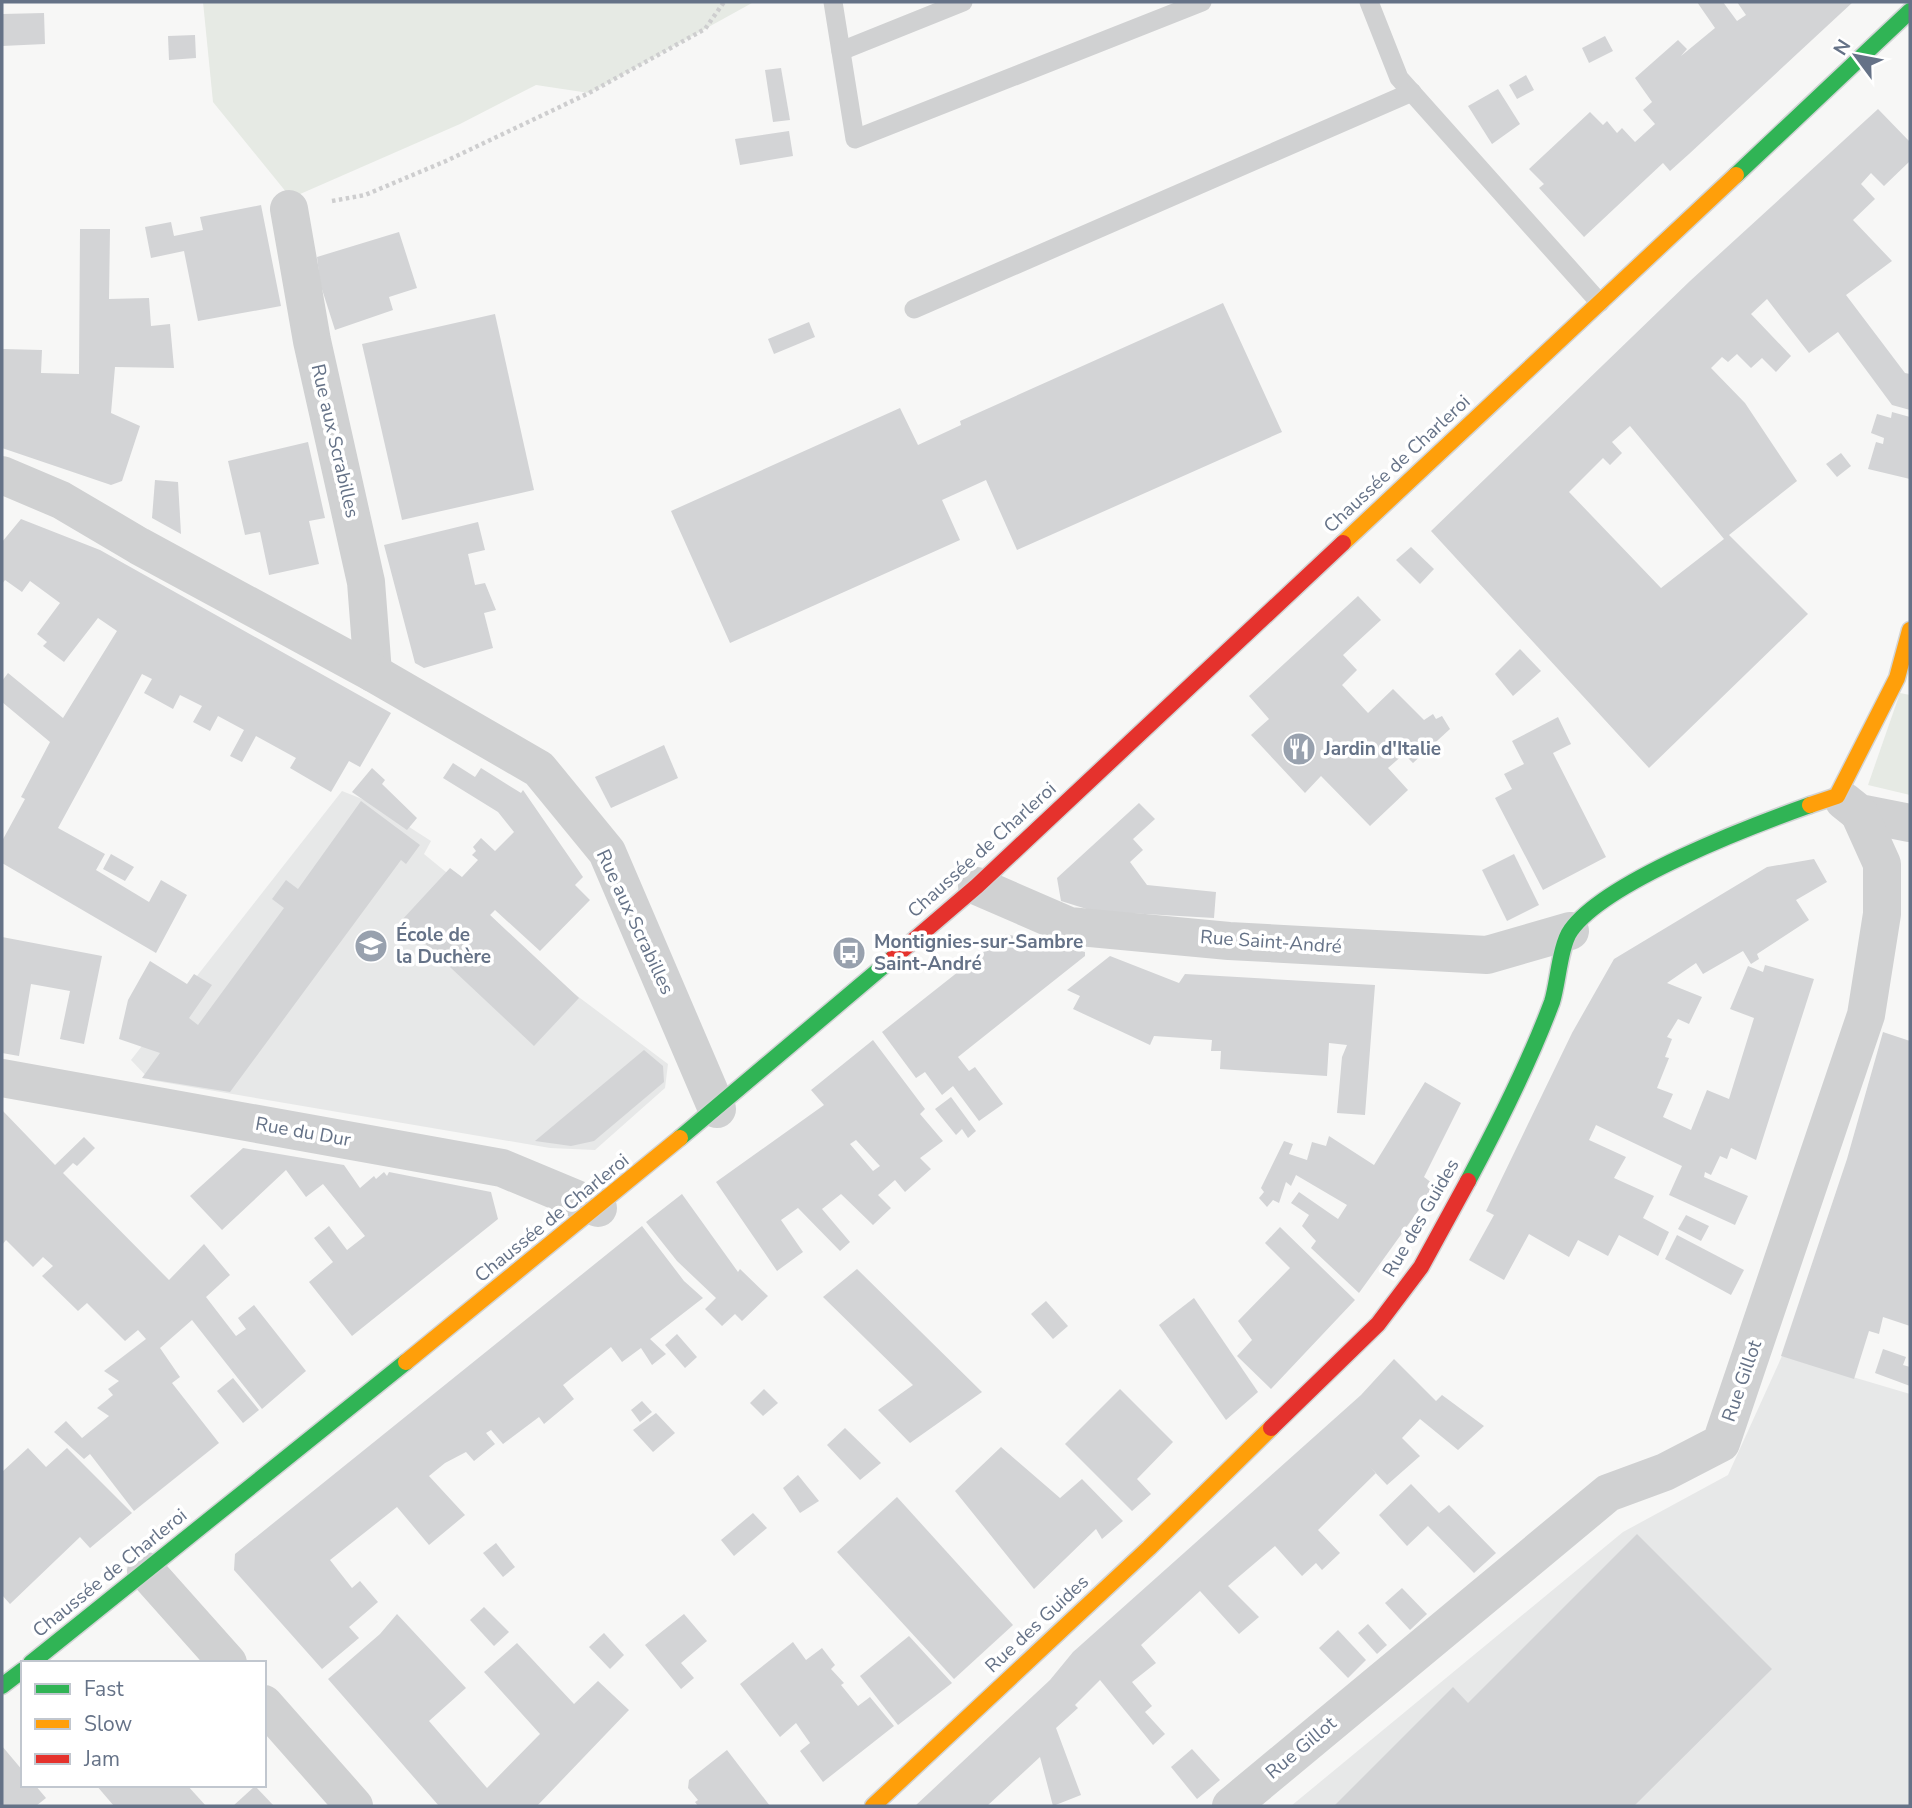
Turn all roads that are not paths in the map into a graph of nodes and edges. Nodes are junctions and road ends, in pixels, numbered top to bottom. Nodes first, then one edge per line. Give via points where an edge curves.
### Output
1 (833, 2) edge
2 (963, 2) edge
3 (1202, 2) edge
4 (1369, 2) edge
5 (1910, 11) edge
6 (841, 51) junction
7 (1412, 92) junction
8 (289, 209) road end
9 (1600, 303) junction
10 (914, 309) dead end
11 (2, 475) edge
12 (1910, 630) edge
13 (373, 673) junction
14 (1848, 804) junction
15 (1910, 823) edge
16 (977, 886) junction
17 (1570, 931) junction
18 (2, 1078) edge
19 (718, 1109) junction
20 (598, 1208) junction
21 (146, 1570) junction
22 (33, 1661) edge
23 (226, 1661) edge
24 (21, 1672) edge
25 (2, 1686) edge
26 (266, 1706) edge
27 (355, 1806) edge
28 (873, 1806) edge
29 (1231, 1806) edge

1 - 6 lane
2 - 6 lane
3 - 6 lane via 855,139
4 - 7 lane via 1399,78
5 - 9 main road, Chaussée de Charleroi
7 - 9 lane
7 - 10 lane
8 - 13 street, Rue aux Scrabilles via 366,582
9 - 16 main road, Chaussée de Charleroi
11 - 13 street, Rue aux Scrabilles via 61,500
12 - 14 main road via 1897,678
13 - 19 street, Rue aux Scrabilles via 538,769 607,852
14 - 15 street
14 - 17 main road via 1745,828 1612,893
14 - 29 street, Rue Gillot via 1882,864 1882,914 1866,1015 1721,1443 1665,1472 1608,1493
16 - 17 street, Rue Saint-André via 1069,926 1229,941 1487,955
16 - 19 main road, Chaussée de Charleroi
17 - 28 main road, Rue des Guides via 1552,1001 1502,1118 1421,1267 1378,1324 1149,1548
18 - 20 street, Rue du Dur via 502,1168
19 - 20 main road, Chaussée de Charleroi
20 - 21 main road, Chaussée de Charleroi
21 - 22 main road, Chaussée de Charleroi
21 - 23 street
24 - 25 main road
26 - 27 street

